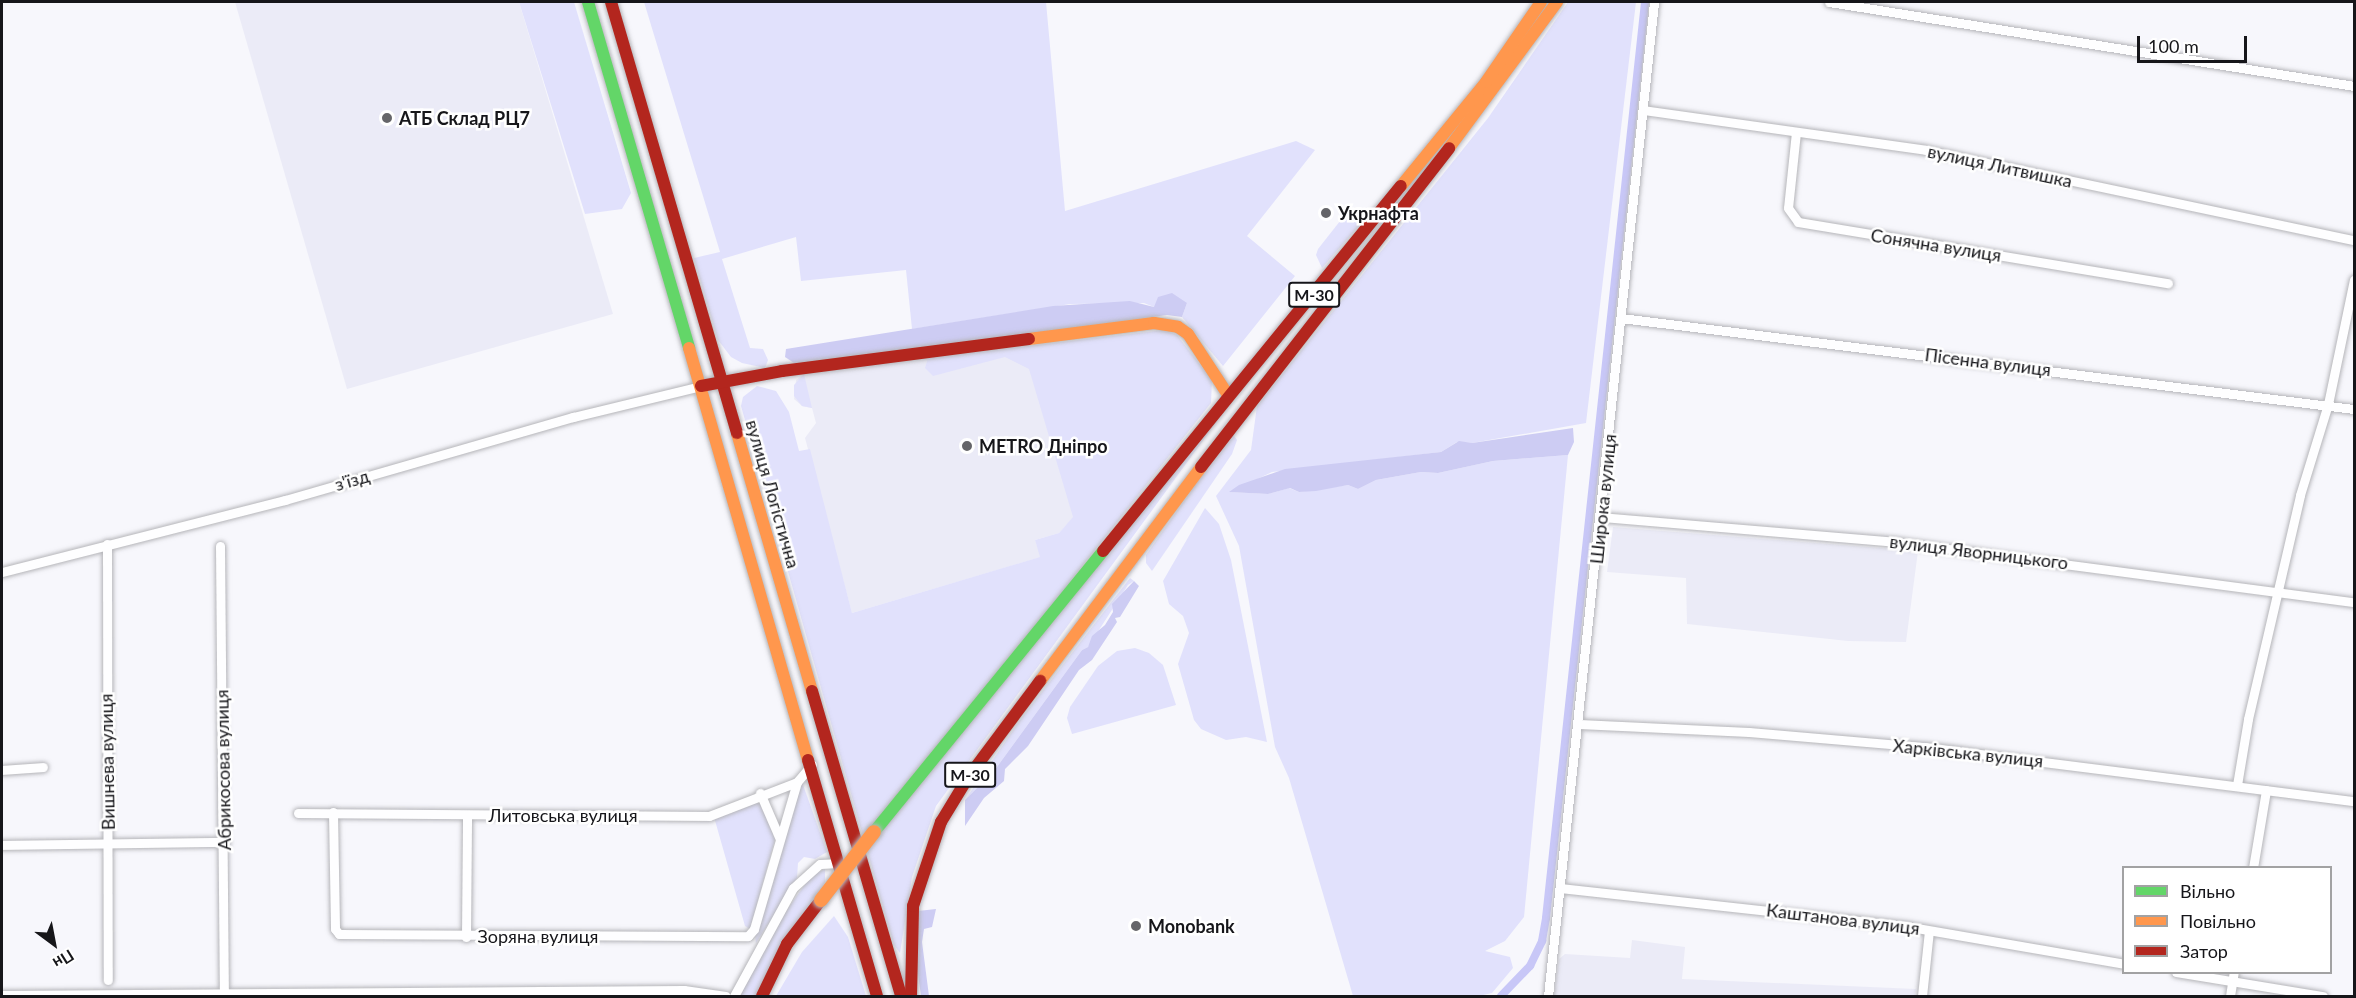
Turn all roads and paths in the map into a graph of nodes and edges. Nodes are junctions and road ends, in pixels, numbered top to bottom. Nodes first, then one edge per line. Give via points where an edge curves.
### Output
1 (588, 2) edge
2 (611, 2) edge
3 (1541, 2) edge
4 (1557, 2) edge
5 (1654, 2) edge
6 (1829, 2) edge
7 (2355, 86) edge
8 (1643, 111) junction
9 (1796, 132) junction
10 (2355, 240) edge
11 (2355, 280) edge
12 (2168, 282) dead end
13 (1621, 318) junction
14 (722, 381) junction
15 (701, 386) junction
16 (1228, 395) junction
17 (2328, 404) junction
18 (2355, 409) edge
19 (1239, 416) junction
20 (1601, 517) junction
21 (107, 544) junction
22 (220, 546) dead end
23 (2, 572) edge
24 (2278, 593) junction
25 (2355, 602) edge
26 (1579, 724) junction
27 (812, 764) junction
28 (43, 767) dead end
29 (2, 770) edge
30 (797, 782) junction
31 (2237, 785) junction
32 (2266, 790) junction
33 (760, 793) junction
34 (2355, 801) edge
35 (333, 812) junction
36 (298, 813) dead end
37 (467, 815) junction
38 (779, 837) junction
39 (225, 842) junction
40 (2, 844) edge
41 (108, 844) junction
42 (840, 863) junction
43 (2253, 866) edge
44 (1560, 888) junction
45 (1929, 931) junction
46 (466, 936) junction
47 (2122, 964) edge
48 (2199, 974) edge
49 (2233, 977) edge
50 (108, 980) dead end
51 (224, 993) junction
52 (2, 995) edge
53 (726, 996) edge
54 (734, 996) edge
55 (762, 996) edge
56 (877, 996) edge
57 (901, 996) edge
58 (911, 996) edge
59 (1548, 996) edge
60 (1922, 996) edge
61 (2230, 996) edge
62 (2323, 996) edge

1 - 15 main road
2 - 14 main road, вулиця Логістична
3 - 16 main road, М-30 via 1486,82
4 - 19 main road, М-30 via 1511,69
5 - 8 street, Широка вулиця
6 - 7 street
8 - 9 street, вулиця Литвишка
8 - 13 street, Широка вулиця
9 - 10 street, вулиця Литвишка via 1926,150
9 - 12 street, Сонячна вулиця via 1788,208 1798,222
11 - 17 street
13 - 17 street, Пісенна вулиця
13 - 20 street, Широка вулиця
14 - 15 main road
14 - 16 main road via 1154,323 1178,327 1188,334
14 - 57 main road, вулиця Логістична
15 - 21 street, з'їзд via 573,417 285,500
15 - 27 main road
16 - 19 main road
16 - 55 main road, М-30, bridge via 821,900 787,944
17 - 18 street, Пісенна вулиця
17 - 24 street via 2300,495
19 - 58 main road, М-30 via 1001,728 941,822 913,906
20 - 24 street, вулиця Яворницького via 1896,542
20 - 26 street, Широка вулиця
21 - 23 street, з'їзд
21 - 41 street, Вишнева вулиця
22 - 39 street, Абрикосова вулиця
24 - 25 street, вулиця Яворницького
24 - 31 street via 2248,719
26 - 31 street, Харківська вулиця via 1749,732 1925,747
26 - 44 street, Широка вулиця
27 - 30 street
27 - 42 main road
28 - 29 street
30 - 33 street, Литовська вулиця
30 - 38 street
31 - 32 street, Харківська вулиця
32 - 34 street, Харківська вулиця
32 - 43 street
33 - 37 street, Литовська вулиця via 709,816
33 - 38 street
35 - 36 street, Литовська вулиця
35 - 37 street, Литовська вулиця
35 - 46 street, Зоряна вулиця via 335,929 339,934
37 - 46 street
38 - 46 street, Зоряна вулиця via 754,929 743,935
39 - 41 street
39 - 51 street, Абрикосова вулиця
40 - 41 street
41 - 50 street, Вишнева вулиця
42 - 54 street via 820,864 794,888
42 - 56 main road
44 - 45 street, Каштанова вулиця via 1692,900
44 - 59 street, Широка вулиця
45 - 47 street, Каштанова вулиця
45 - 60 street
48 - 49 street
49 - 61 street
49 - 62 street
51 - 52 street
51 - 53 street via 684,990

